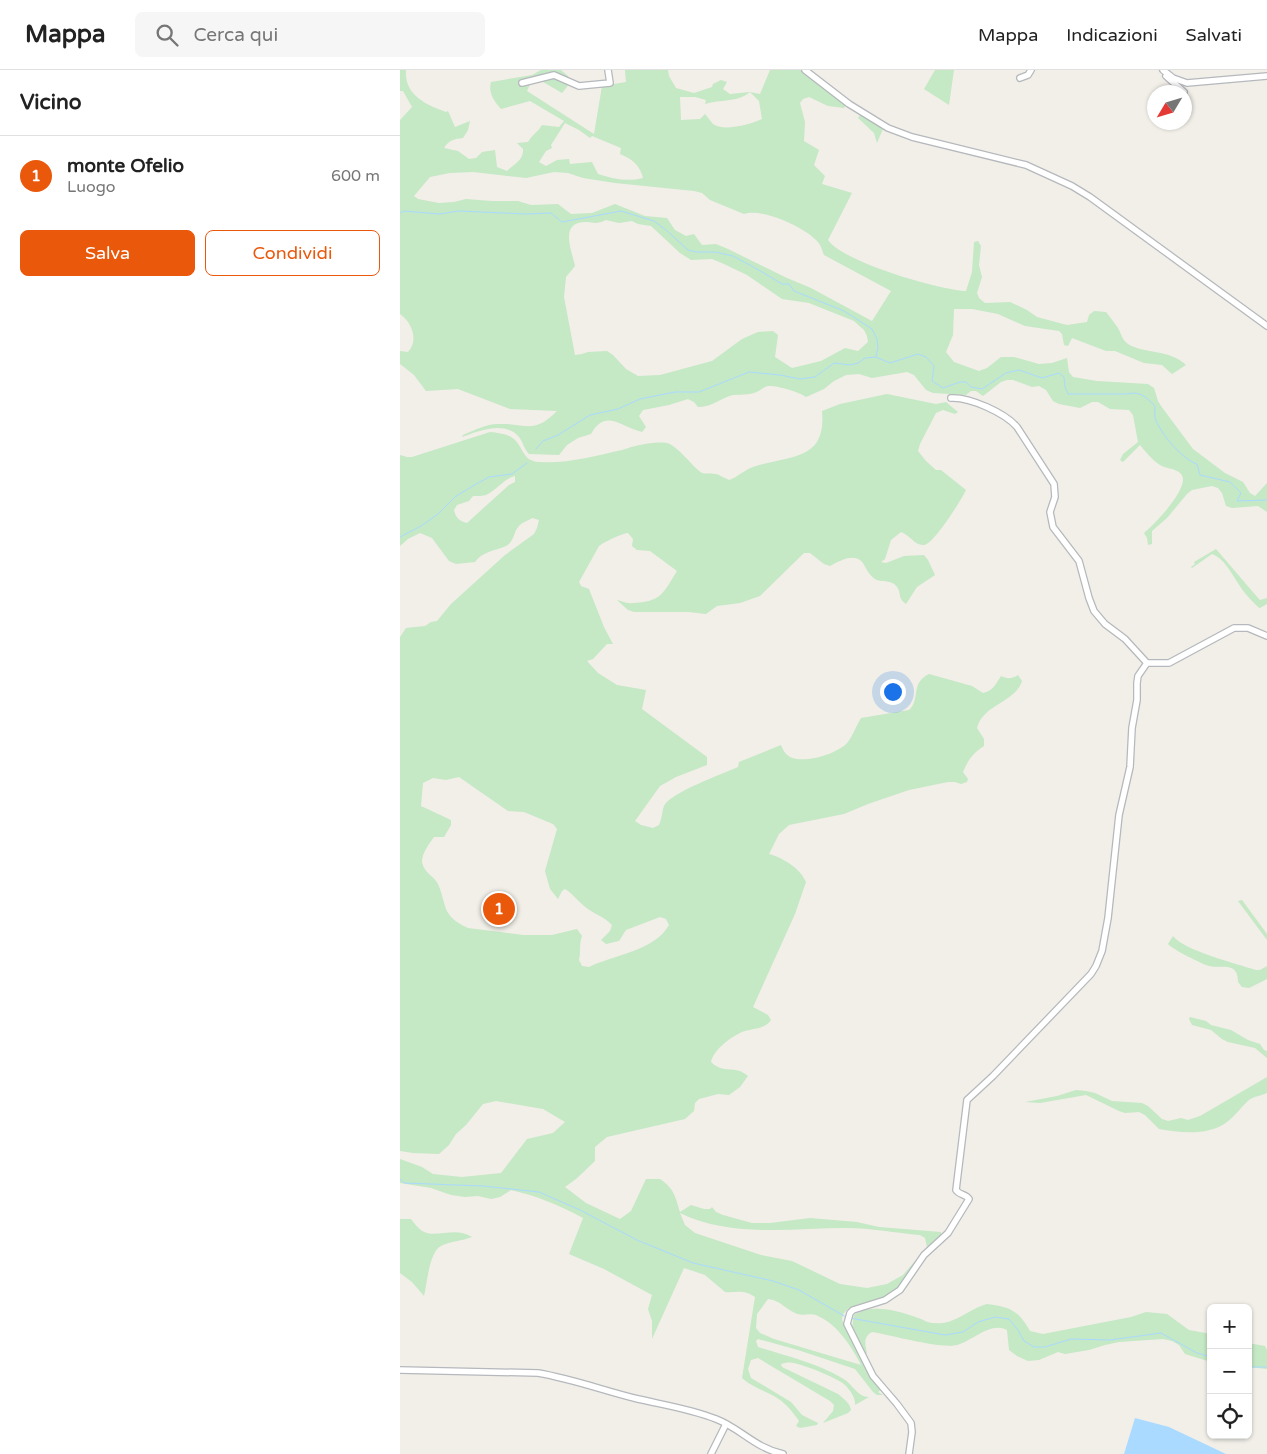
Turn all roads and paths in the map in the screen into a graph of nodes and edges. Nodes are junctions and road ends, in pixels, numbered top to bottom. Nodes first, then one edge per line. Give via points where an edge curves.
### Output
1 (608, 70) edge
2 (805, 70) edge
3 (1031, 70) edge
4 (1164, 71) edge
5 (1267, 76) edge
6 (1020, 78) dead end
7 (522, 83) dead end
8 (1177, 85) edge
9 (1267, 326) edge
10 (951, 398) dead end
11 (1267, 636) edge
12 (1147, 664) junction
13 (400, 1370) edge
14 (726, 1424) junction
15 (711, 1454) edge
16 (783, 1454) edge
17 (909, 1454) edge

1 - 7 street via 610,82 584,86 554,75
2 - 9 street via 849,104 893,130 1026,165 1072,186
3 - 6 street
4 - 5 street via 1187,83
4 - 8 street
10 - 12 street via 999,413 1017,427 1054,484 1055,497 1050,512 1053,527 1079,561 1094,611
11 - 12 street via 1248,628 1234,628 1169,663
12 - 17 street via 1138,676 1130,767 1119,815 1108,918 1099,960 1091,974 967,1100 956,1190 969,1199 948,1233 924,1255 898,1293 850,1312 847,1324 868,1368 911,1423
13 - 14 street via 557,1376 699,1412
14 - 15 street
14 - 16 street via 765,1448

